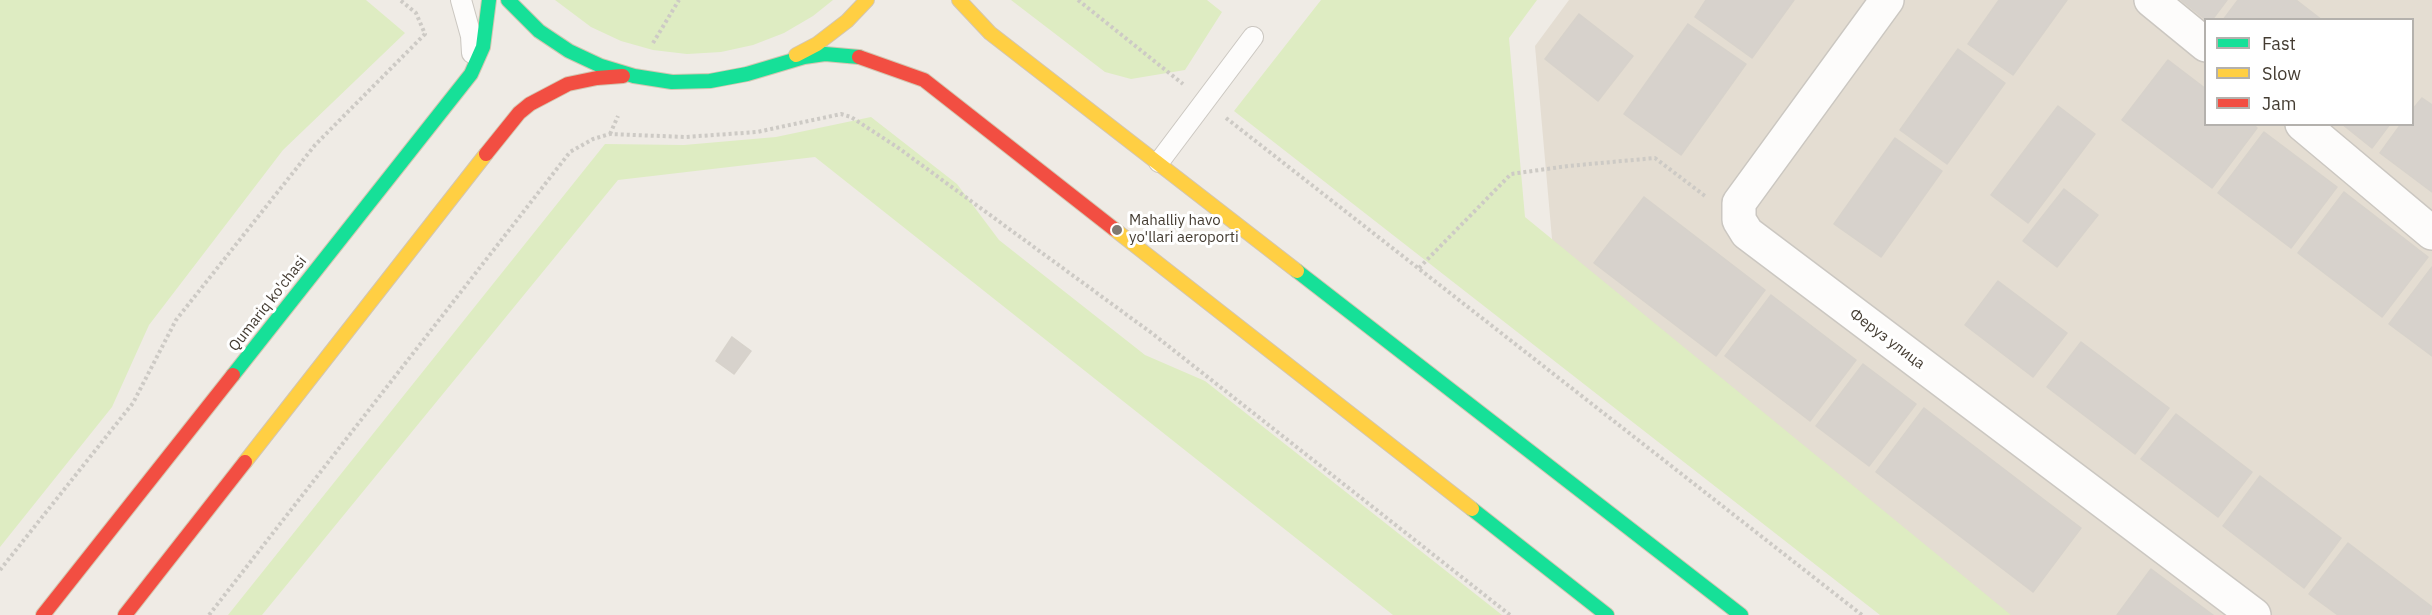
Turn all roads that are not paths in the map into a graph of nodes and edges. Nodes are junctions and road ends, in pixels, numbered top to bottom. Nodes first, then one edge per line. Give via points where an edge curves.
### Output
1 (461, 0) edge
2 (489, 0) edge
3 (508, 0) edge
4 (867, 0) edge
5 (959, 0) edge
6 (1887, 0) edge
7 (2151, 0) edge
8 (1253, 37) dead end
9 (2204, 44) edge
10 (784, 62) junction
11 (471, 74) junction
12 (634, 76) junction
13 (2303, 126) edge
14 (1159, 162) junction
15 (2432, 233) edge
16 (43, 615) edge
17 (125, 615) edge
18 (1606, 615) edge
19 (1741, 615) edge
20 (2254, 615) edge

1 - 11 lane via 471,36
2 - 11 main road, Qumariq ko'chasi via 483,47
3 - 12 main road via 539,31 569,51
4 - 10 main road via 817,44
5 - 14 main road via 990,33
6 - 20 street, Феруз улица via 1739,203 1739,220 1747,233
7 - 9 street
8 - 14 lane
10 - 12 main road via 747,75 710,81 672,82
10 - 18 main road via 846,55 887,64 924,80
11 - 16 main road, Qumariq ko'chasi
12 - 17 main road via 568,84 519,113
13 - 15 street
14 - 19 main road

